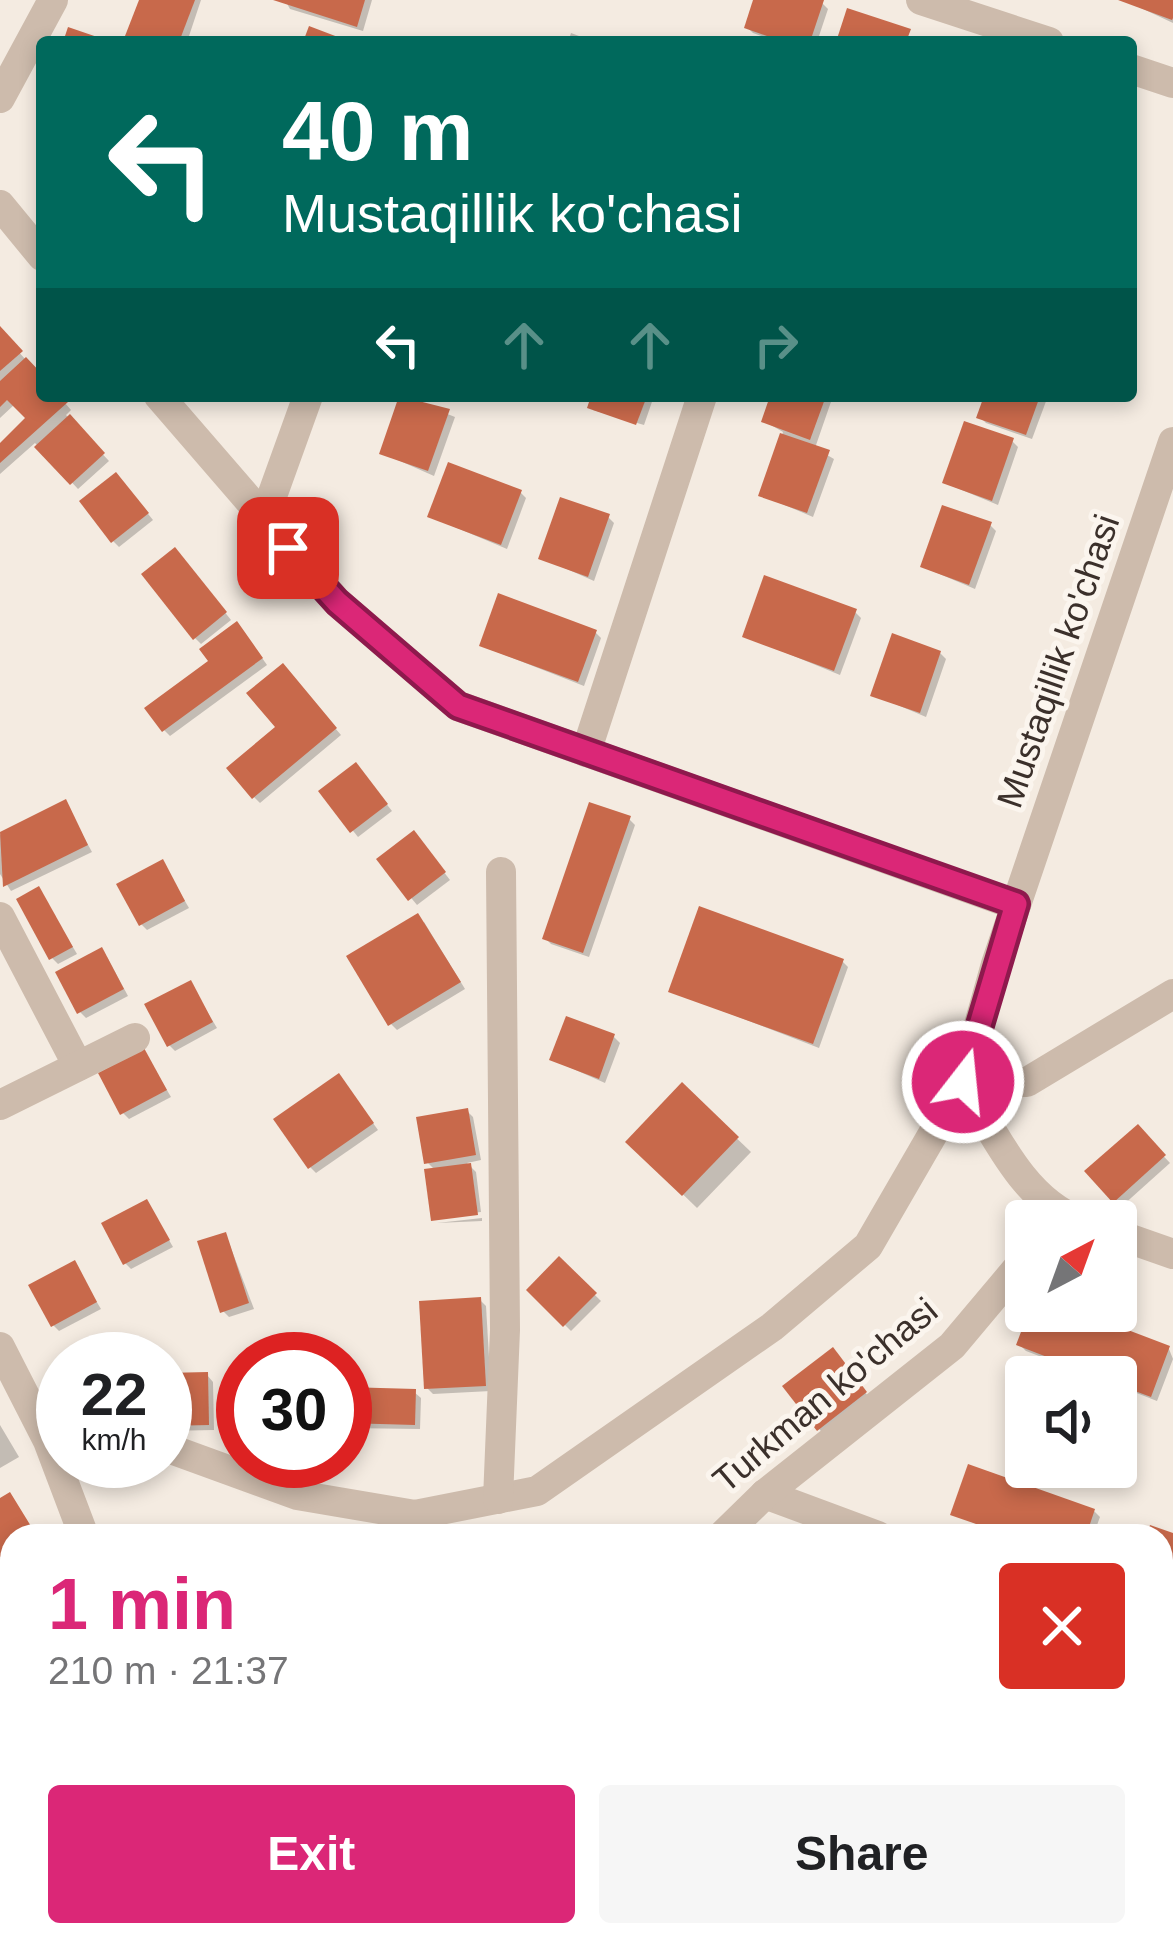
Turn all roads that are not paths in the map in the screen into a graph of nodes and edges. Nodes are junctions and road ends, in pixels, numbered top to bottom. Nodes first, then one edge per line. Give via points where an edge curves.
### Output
1 (53, 0) edge
2 (921, 0) edge
3 (1031, 36) edge
4 (1137, 71) edge
5 (1173, 83) edge
6 (0, 98) edge
7 (0, 206) edge
8 (36, 249) edge
9 (164, 402) edge
10 (306, 402) edge
11 (699, 402) edge
12 (1173, 442) edge
13 (263, 520) junction
14 (586, 752) junction
15 (501, 872) dead end
16 (1016, 904) junction
17 (0, 916) edge
18 (1173, 994) edge
19 (135, 1038) dead end
20 (78, 1066) junction
21 (963, 1082) junction
22 (0, 1105) edge
23 (1046, 1200) edge
24 (1137, 1241) edge
25 (1173, 1254) edge
26 (1005, 1283) edge
27 (0, 1347) edge
28 (36, 1408) edge
29 (192, 1457) edge
30 (70, 1488) edge
31 (764, 1495) junction
32 (498, 1499) junction
33 (80, 1524) edge
34 (734, 1524) edge
35 (845, 1524) edge

1 - 6 street
2 - 3 street
4 - 5 street
7 - 8 street
9 - 13 street
10 - 13 street
11 - 14 street
12 - 16 street, Mustaqillik ko'chasi
13 - 14 street via 337,602 458,706
14 - 16 street
15 - 32 street via 505,1330
16 - 21 street, Mustaqillik ko'chasi
17 - 20 street
18 - 21 street via 1027,1082
19 - 20 street
20 - 22 street
21 - 23 street via 1022,1178
21 - 32 street, Mustaqillik ko'chasi via 868,1246 772,1327 537,1491
24 - 25 street
26 - 31 street, Turkman ko'chasi via 952,1346
27 - 28 street
29 - 32 street, Mustaqillik ko'chasi via 297,1496 416,1515
30 - 33 street
31 - 34 street, Turkman ko'chasi
31 - 35 street

